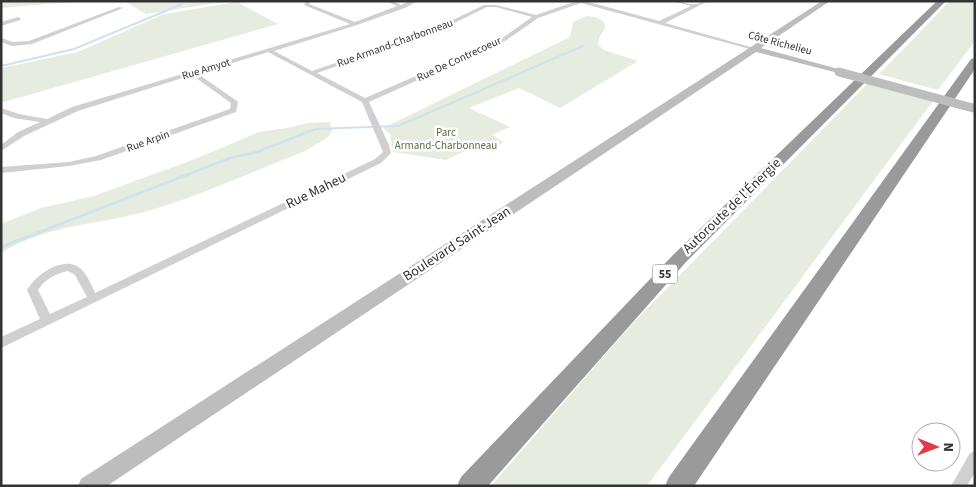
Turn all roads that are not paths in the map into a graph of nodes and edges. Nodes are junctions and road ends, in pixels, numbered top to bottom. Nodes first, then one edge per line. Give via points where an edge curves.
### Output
1 (309, 1) edge
2 (388, 1) edge
3 (415, 1) edge
4 (579, 1) edge
5 (675, 1) edge
6 (706, 1) edge
7 (827, 1) edge
8 (942, 1) edge
9 (696, 6) junction
10 (403, 7) junction
11 (121, 8) dead end
12 (536, 17) junction
13 (18, 19) dead end
14 (660, 23) junction
15 (1, 24) edge
16 (355, 24) junction
17 (1, 40) edge
18 (754, 49) junction
19 (268, 50) junction
20 (975, 61) edge
21 (193, 73) junction
22 (311, 73) junction
23 (365, 101) junction
24 (974, 108) edge
25 (1, 110) edge
26 (45, 121) junction
27 (1, 149) edge
28 (1, 170) edge
29 (93, 298) junction
30 (47, 321) junction
31 (1, 343) edge
32 (975, 458) edge
33 (88, 486) edge
34 (470, 486) edge
35 (678, 486) edge
36 (958, 486) edge

1 - 16 street via 306,4
2 - 10 street
3 - 10 street, Rue Amyot
4 - 12 street, Rue De Contrecoeur
4 - 14 street, Côte Richelieu
5 - 9 street
6 - 9 street
7 - 18 street, Boulevard Saint-Jean
8 - 34 highway, Autoroute de l'Énergie / 55 via 680,258
9 - 14 street
10 - 16 street, Rue Amyot
11 - 17 street via 30,43 12,44
12 - 22 street, Rue Armand-Charbonneau via 486,6 436,30
12 - 23 street, Rue De Contrecoeur via 503,40
13 - 15 street
14 - 18 street, Côte Richelieu
16 - 19 street, Rue Amyot
18 - 24 street, Côte Richelieu, bridge
18 - 33 street, Boulevard Saint-Jean
19 - 21 street, Rue Amyot
19 - 22 street
20 - 35 highway
21 - 26 street, Rue Amyot
21 - 28 street, Rue Arpin via 235,102 233,110 98,158
22 - 23 street
23 - 29 street, Rue Maheu via 386,145 387,152 378,162
25 - 26 street
26 - 27 street, Rue Amyot
29 - 30 street, Rue Maheu
29 - 30 street via 79,274 70,267 53,270 38,279 32,290
30 - 31 street, Rue Maheu
32 - 36 street

